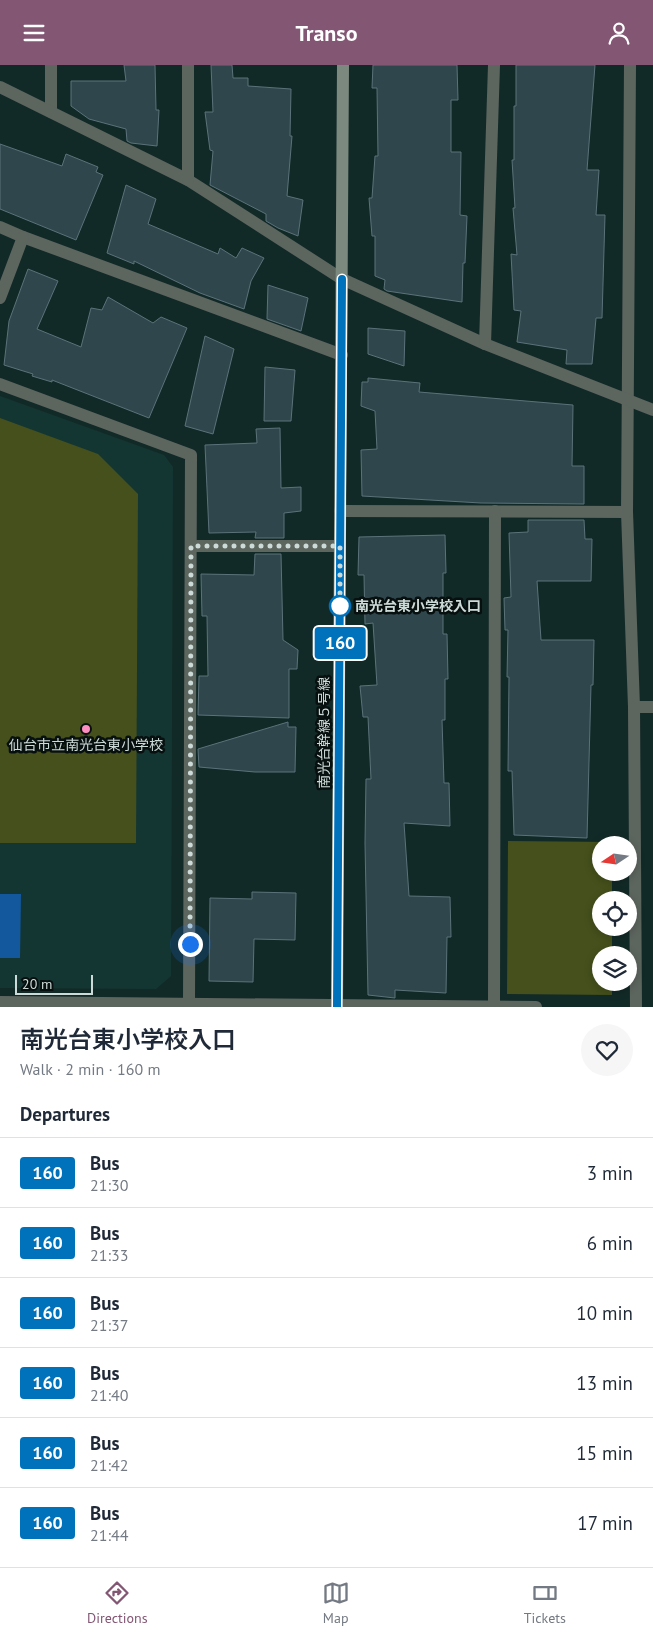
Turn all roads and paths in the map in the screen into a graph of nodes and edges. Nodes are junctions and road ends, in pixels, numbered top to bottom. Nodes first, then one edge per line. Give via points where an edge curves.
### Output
1 (51, 65) edge
2 (188, 65) edge
3 (343, 65) edge
4 (494, 65) edge
5 (630, 65) edge
6 (0, 87) edge
7 (51, 112) junction
8 (188, 181) junction
9 (0, 227) edge
10 (23, 237) junction
11 (342, 279) junction
12 (0, 298) edge
13 (485, 344) junction
14 (342, 355) junction
15 (0, 383) edge
16 (628, 400) junction
17 (653, 410) edge
18 (340, 511) junction
19 (495, 511) junction
20 (627, 512) junction
21 (191, 546) junction
22 (340, 546) junction
23 (634, 707) junction
24 (653, 707) edge
25 (0, 1001) edge
26 (189, 1004) junction
27 (337, 1006) edge
28 (494, 1007) edge
29 (536, 1007) edge
30 (636, 1007) edge

1 - 7 street
2 - 8 street
3 - 11 street, 南光台幹線５号線
4 - 13 street
5 - 16 street
6 - 7 street
7 - 8 street
8 - 11 street
9 - 10 street
10 - 12 street
10 - 14 street
11 - 13 street
11 - 14 street, 南光台幹線５号線
13 - 16 street
14 - 18 street, 南光台幹線５号線
15 - 21 street via 191,455
16 - 17 street
16 - 20 street
18 - 19 street
18 - 22 street, 南光台幹線５号線
19 - 20 street
19 - 28 street
20 - 23 street
21 - 22 street
21 - 26 street
22 - 27 street, 南光台幹線５号線
23 - 24 street
23 - 30 street
25 - 26 street
26 - 27 street
27 - 28 street
28 - 29 street

